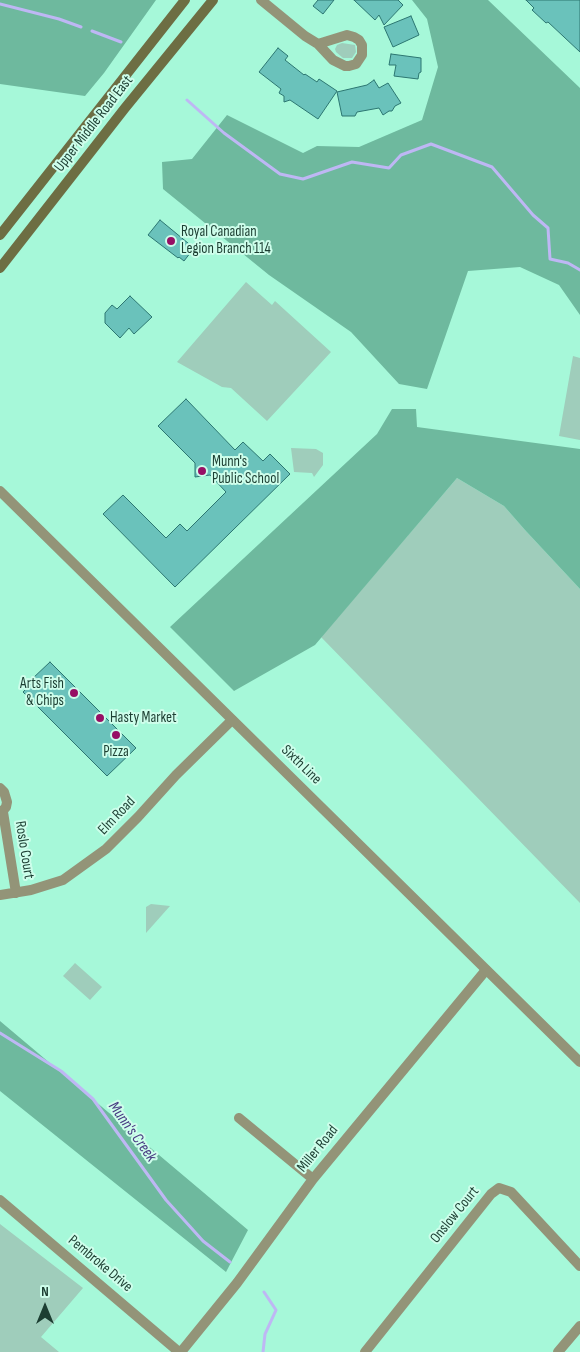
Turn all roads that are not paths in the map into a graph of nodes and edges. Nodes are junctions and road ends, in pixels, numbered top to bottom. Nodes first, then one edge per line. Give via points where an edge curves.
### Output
1 (185, 0) edge
2 (213, 0) edge
3 (261, 0) edge
4 (318, 44) dead end
5 (0, 235) edge
6 (0, 268) edge
7 (0, 491) edge
8 (232, 720) junction
9 (0, 788) edge
10 (2, 813) edge
11 (16, 893) junction
12 (0, 896) edge
13 (486, 970) junction
14 (580, 1062) edge
15 (239, 1118) dead end
16 (313, 1179) junction
17 (0, 1200) edge
18 (580, 1266) edge
19 (580, 1326) edge
20 (180, 1352) edge
21 (366, 1352) edge
22 (558, 1352) edge

1 - 5 main road, Upper Middle Road East
2 - 6 main road, Upper Middle Road East
3 - 4 street
7 - 8 street, Sixth Line
8 - 11 street, Elm Road via 106,849 63,880
8 - 13 street, Sixth Line
9 - 10 street, Roslo Court via 7,802
10 - 11 street, Roslo Court
11 - 12 street, Elm Road
13 - 14 street, Sixth Line
13 - 16 street, Miller Road
15 - 16 street
16 - 20 street, Miller Road via 237,1283
17 - 20 street, Pembroke Drive
18 - 21 street, Onslow Court via 511,1192 500,1188 491,1194
19 - 22 street

